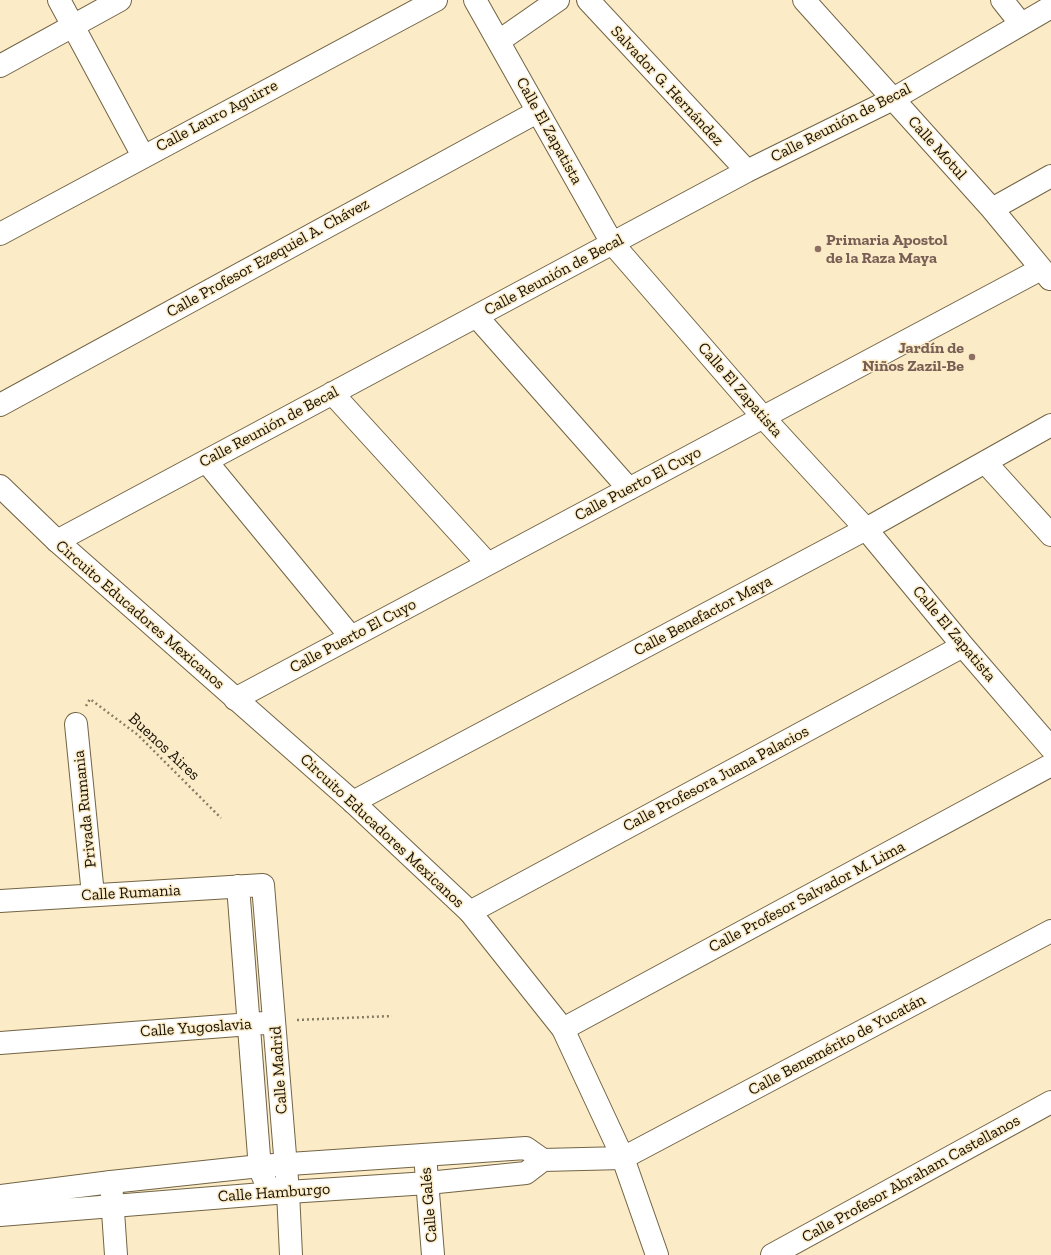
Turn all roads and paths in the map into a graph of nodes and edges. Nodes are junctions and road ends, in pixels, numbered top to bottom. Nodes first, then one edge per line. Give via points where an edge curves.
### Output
1 (59, 0) edge
2 (120, 0) edge
3 (436, 0) edge
4 (475, 0) edge
5 (558, 0) edge
6 (588, 0) edge
7 (804, 0) edge
8 (1002, 0) edge
9 (1051, 7) edge
10 (1021, 24) junction
11 (73, 25) junction
12 (499, 41) junction
13 (0, 66) edge
14 (893, 99) junction
15 (537, 112) junction
16 (143, 156) junction
17 (747, 171) junction
18 (1051, 176) edge
19 (992, 209) junction
20 (0, 234) edge
21 (612, 243) junction
22 (1046, 274) edge
23 (477, 317) junction
24 (332, 393) junction
25 (0, 405) edge
26 (763, 417) junction
27 (1051, 425) edge
28 (206, 461) junction
29 (985, 462) junction
30 (0, 486) edge
31 (629, 489) junction
32 (866, 529) junction
33 (1051, 535) edge
34 (56, 541) junction
35 (488, 564) junction
36 (351, 637) junction
37 (963, 646) junction
38 (235, 698) junction
39 (76, 724) joint
40 (1051, 748) edge
41 (1051, 765) edge
42 (352, 802) junction
43 (221, 818) dead end
44 (263, 885) joint
45 (238, 886) junction
46 (93, 895) junction
47 (0, 901) edge
48 (470, 912) junction
49 (1051, 931) edge
50 (392, 1016) dead end
51 (275, 1021) junction
52 (250, 1024) junction
53 (563, 1029) junction
54 (0, 1043) edge
55 (1051, 1102) edge
56 (425, 1155) junction
57 (623, 1158) junction
58 (543, 1160) junction
59 (286, 1164) junction
60 (260, 1166) junction
61 (111, 1182) junction
62 (428, 1183) junction
63 (279, 1192) junction
64 (0, 1196) edge
65 (112, 1206) junction
66 (0, 1215) edge
67 (116, 1255) edge
68 (291, 1255) edge
69 (433, 1255) edge
70 (657, 1255) edge
71 (772, 1255) edge

1 - 11 street
2 - 11 street
3 - 16 street, Calle Lauro Aguirre
4 - 12 street, Calle El Zapatista
5 - 12 street
6 - 17 street, Salvador G. Hernández
7 - 14 street, Calle Motul
8 - 10 street
9 - 10 street, Calle Reunión de Becal
10 - 14 street, Calle Reunión de Becal
11 - 13 street
11 - 16 street
12 - 15 street, Calle El Zapatista
14 - 17 street, Calle Reunión de Becal
14 - 19 street, Calle Motul
15 - 21 street, Calle El Zapatista
15 - 25 street, Calle Profesor Ezequiel A. Chávez
16 - 20 street, Calle Lauro Aguirre
17 - 21 street, Calle Reunión de Becal
18 - 19 street
19 - 22 street, Calle Motul
21 - 23 street, Calle Reunión de Becal
21 - 26 street, Calle El Zapatista
22 - 26 street, Calle Puerto El Cuyo
23 - 24 street, Calle Reunión de Becal
23 - 31 street
24 - 28 street, Calle Reunión de Becal
24 - 35 street
26 - 31 street, Calle Puerto El Cuyo
26 - 32 street, Calle El Zapatista
27 - 29 street, Calle Benefactor Maya
28 - 34 street, Calle Reunión de Becal
28 - 36 street
29 - 32 street, Calle Benefactor Maya
29 - 33 street
30 - 34 street, Circuito Educadores Mexicanos
31 - 35 street, Calle Puerto El Cuyo
32 - 37 street, Calle El Zapatista
32 - 42 street, Calle Benefactor Maya
34 - 38 street, Circuito Educadores Mexicanos
35 - 36 street, Calle Puerto El Cuyo
36 - 38 street, Calle Puerto El Cuyo
37 - 40 street, Calle El Zapatista
37 - 48 street, Calle Profesora Juana Palacios
38 - 42 street, Circuito Educadores Mexicanos
39 - 43 path, Buenos Aires via 90,699 138,735
39 - 46 street, Privada Rumania
41 - 53 street, Calle Profesor Salvador M. Lima
42 - 48 street, Circuito Educadores Mexicanos
44 - 45 street, Calle Rumania
44 - 51 street, Calle Madrid
45 - 46 street, Calle Rumania
45 - 52 street, Calle Madrid
46 - 47 street, Calle Rumania
48 - 53 street, Circuito Educadores Mexicanos
49 - 57 street, Calle Benemérito de Yucatán
50 - 51 path, Calle Yugoslavia
51 - 52 street, Calle Yugoslavia
51 - 59 street, Calle Madrid
52 - 54 street, Calle Yugoslavia
52 - 60 street, Calle Madrid
53 - 57 street, Circuito Educadores Mexicanos
55 - 71 street, Calle Profesor Abraham Castellanos
56 - 58 street, Calle Hamburgo via 526,1148
56 - 59 street, Calle Hamburgo
56 - 62 street, Calle Galés
57 - 58 street
57 - 70 street, Circuito Educadores Mexicanos
58 - 62 street, Calle Hamburgo via 526,1173
59 - 60 street, Calle Hamburgo
59 - 63 street, Calle Madrid
60 - 61 street, Calle Hamburgo
60 - 63 street, Calle Madrid
61 - 64 street, Calle Hamburgo
61 - 65 street
62 - 63 street, Calle Hamburgo
62 - 69 street, Calle Galés
63 - 65 street, Calle Hamburgo
63 - 68 street, Calle Madrid
65 - 66 street, Calle Hamburgo
65 - 67 street

